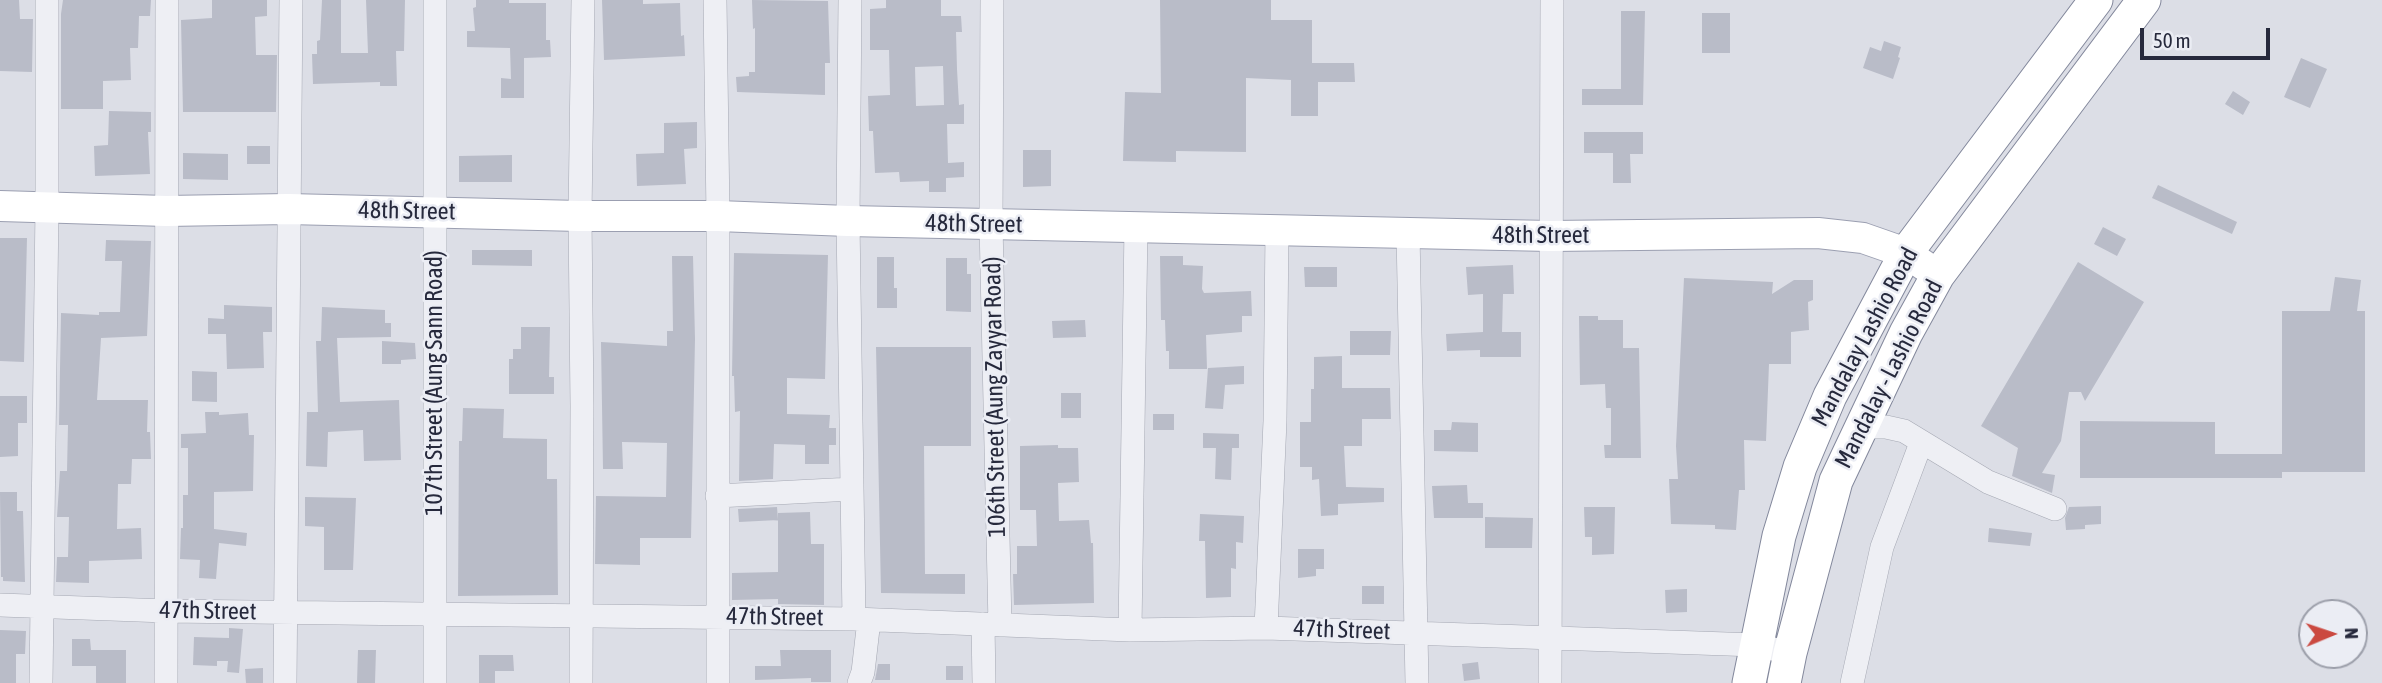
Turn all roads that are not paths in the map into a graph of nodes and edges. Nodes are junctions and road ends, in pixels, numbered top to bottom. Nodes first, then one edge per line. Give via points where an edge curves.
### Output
1 (47, 0) edge
2 (167, 0) edge
3 (291, 0) edge
4 (435, 0) edge
5 (583, 0) edge
6 (715, 0) edge
7 (850, 0) edge
8 (992, 0) edge
9 (1552, 0) edge
10 (2096, 0) edge
11 (2144, 0) edge
12 (0, 206) edge
13 (47, 206) junction
14 (288, 209) junction
15 (166, 211) junction
16 (433, 211) junction
17 (580, 216) junction
18 (718, 216) junction
19 (848, 221) junction
20 (991, 224) junction
21 (1136, 226) junction
22 (1277, 230) junction
23 (1408, 233) junction
24 (1550, 236) junction
25 (1906, 253) junction
26 (1938, 275) junction
27 (1846, 366) junction
28 (1878, 388) junction
29 (1860, 427) junction
30 (1921, 443) junction
31 (852, 489) junction
32 (717, 496) junction
33 (2055, 509) dead end
34 (1773, 563) junction
35 (1812, 573) junction
36 (0, 605) edge
37 (43, 606) junction
38 (166, 611) junction
39 (285, 613) junction
40 (435, 615) junction
41 (718, 616) junction
42 (580, 617) junction
43 (861, 619) junction
44 (991, 624) junction
45 (1266, 628) junction
46 (1130, 630) junction
47 (1417, 633) junction
48 (1550, 639) junction
49 (1756, 645) junction
50 (1787, 668) edge
51 (41, 683) edge
52 (166, 683) edge
53 (285, 683) edge
54 (435, 683) edge
55 (581, 683) edge
56 (718, 683) edge
57 (859, 683) edge
58 (984, 683) edge
59 (1417, 683) edge
60 (1550, 683) edge
61 (1749, 683) edge
62 (1852, 683) edge

1 - 13 street
2 - 15 street
3 - 14 street
4 - 16 street, 107th Street (Aung Sann Road)
5 - 17 street
6 - 18 street
7 - 19 street
8 - 20 street, 106th Street (Aung Zayyar Road)
9 - 24 street
10 - 25 highway, Mandalay Lashio Road
11 - 26 highway, Mandalay - Lashio Road
12 - 13 main road, 48th Street
13 - 15 main road, 48th Street
13 - 37 street
14 - 15 main road, 48th Street
14 - 16 main road, 48th Street
14 - 39 street
15 - 38 street
16 - 17 main road, 48th Street
16 - 40 street, 107th Street (Aung Sann Road)
17 - 18 main road, 48th Street
17 - 42 street
18 - 19 main road, 48th Street
18 - 32 street
19 - 20 main road, 48th Street
19 - 31 street
20 - 21 main road, 48th Street
20 - 44 street, 106th Street (Aung Zayyar Road)
21 - 22 main road, 48th Street
21 - 46 street
22 - 23 main road, 48th Street
22 - 45 street
23 - 24 main road, 48th Street
23 - 47 street
24 - 25 main road, 48th Street via 1818,233 1863,238
24 - 48 street
25 - 26 main road, 48th Street
25 - 27 highway, Mandalay Lashio Road
26 - 28 highway, Mandalay - Lashio Road
27 - 28 highway
27 - 34 highway, Mandalay Lashio Road via 1800,467
28 - 29 highway, Mandalay - Lashio Road
29 - 30 street via 1904,431
29 - 35 highway, Mandalay - Lashio Road via 1836,481
30 - 33 street via 1988,482
30 - 62 street via 1882,547
31 - 32 street
31 - 43 street
32 - 41 street
34 - 35 highway
34 - 49 highway, Mandalay Lashio Road
35 - 50 highway, Mandalay - Lashio Road
36 - 37 street, 47th Street
37 - 38 street, 47th Street
37 - 51 street
38 - 39 street, 47th Street
38 - 52 street
39 - 40 street, 47th Street
39 - 53 street
40 - 42 street, 47th Street
40 - 54 street, 107th Street (Aung Sann Road)
41 - 42 street, 47th Street
41 - 43 street, 47th Street
41 - 56 street
42 - 55 street
43 - 44 street, 47th Street
43 - 57 street via 863,672
44 - 46 street, 47th Street
44 - 58 street, 106th Street (Aung Zayyar Road)
45 - 46 street, 47th Street
45 - 47 street, 47th Street
47 - 48 street, 47th Street
47 - 59 street
48 - 49 street, 47th Street
48 - 60 street
49 - 50 street, 47th Street
49 - 61 highway, Mandalay Lashio Road

